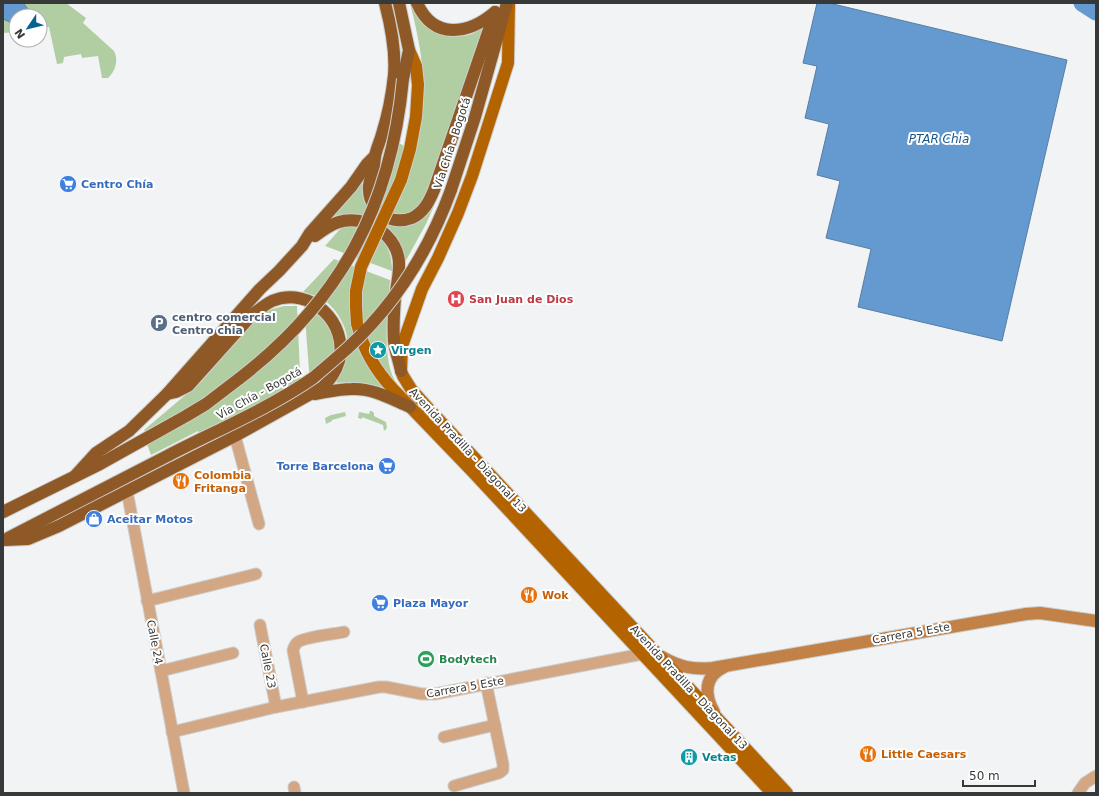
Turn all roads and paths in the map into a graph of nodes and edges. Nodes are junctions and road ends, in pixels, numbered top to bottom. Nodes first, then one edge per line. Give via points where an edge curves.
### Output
1 (385, 3) edge
2 (399, 3) edge
3 (417, 3) edge
4 (503, 3) edge
5 (508, 3) edge
6 (495, 12) junction
7 (409, 50) junction
8 (375, 156) junction
9 (302, 246) junction
10 (401, 371) junction
11 (167, 394) junction
12 (310, 394) junction
13 (410, 407) junction
14 (235, 436) junction
15 (75, 476) junction
16 (127, 491) junction
17 (3, 512) edge
18 (259, 524) dead end
19 (4, 541) edge
20 (256, 574) dead end
21 (147, 601) junction
22 (1096, 621) edge
23 (260, 625) dead end
24 (344, 632) dead end
25 (233, 653) dead end
26 (642, 654) junction
27 (659, 656) junction
28 (727, 666) junction
29 (161, 671) junction
30 (486, 683) junction
31 (303, 702) junction
32 (276, 707) junction
33 (714, 712) junction
34 (495, 725) junction
35 (172, 732) junction
36 (444, 737) dead end
37 (1096, 776) edge
38 (454, 786) dead end
39 (184, 793) edge
40 (772, 793) edge
41 (788, 793) edge
42 (1078, 793) edge

1 - 8 highway via 395,56 394,72 388,111
2 - 7 highway
3 - 6 highway via 430,22 448,29 467,29
4 - 6 highway
5 - 10 main road via 508,63 469,184 422,289 405,334
5 - 19 highway, Vía Chía - Bogotá, bridge via 475,117 441,217 413,269 386,307 356,342 314,377 282,397
6 - 8 highway via 434,190 425,209 419,215 411,219 395,220 376,209 369,190
7 - 13 main road, Avenida Pradilla - Diagonal 13, bridge via 416,66 418,85 410,149 400,180 361,267 356,307 357,324 364,346 376,369
7 - 15 highway, bridge via 390,159 361,235 334,282 300,324 261,362 206,404
8 - 9 highway
9 - 10 highway via 335,222 346,220 369,223 390,239 400,268 394,306 394,341
9 - 11 highway via 260,289
10 - 27 main road, Avenida Pradilla - Diagonal 13 via 411,389 428,408
11 - 12 highway via 188,386 261,307 286,298 300,298 322,308 333,322 340,339 339,363 332,376 322,387
11 - 15 highway via 129,431 96,453
12 - 13 highway via 364,389
12 - 14 highway
13 - 26 main road, Avenida Pradilla - Diagonal 13
14 - 16 highway
14 - 18 street
15 - 17 highway
16 - 19 highway via 28,539
16 - 21 street, Calle 24
20 - 21 street
21 - 29 street, Calle 24
22 - 28 street, Carrera 5 Este via 1040,613 1026,614
23 - 32 street, Calle 23
24 - 31 street via 303,640 294,646
25 - 29 street
26 - 30 street, Carrera 5 Este
26 - 40 main road, Avenida Pradilla - Diagonal 13
27 - 28 street, Carrera 5 Este via 685,668
27 - 33 main road, Avenida Pradilla - Diagonal 13
28 - 33 street, Carrera 5 Este via 717,670 710,679 707,696
29 - 35 street, Calle 24
30 - 31 street, Carrera 5 Este via 435,694 379,687
30 - 34 street
31 - 32 street, Carrera 5 Este
32 - 35 street, Carrera 5 Este
33 - 41 main road, Avenida Pradilla - Diagonal 13
34 - 36 street
34 - 38 street via 503,770
35 - 39 street, Calle 24
37 - 42 street via 1085,783

